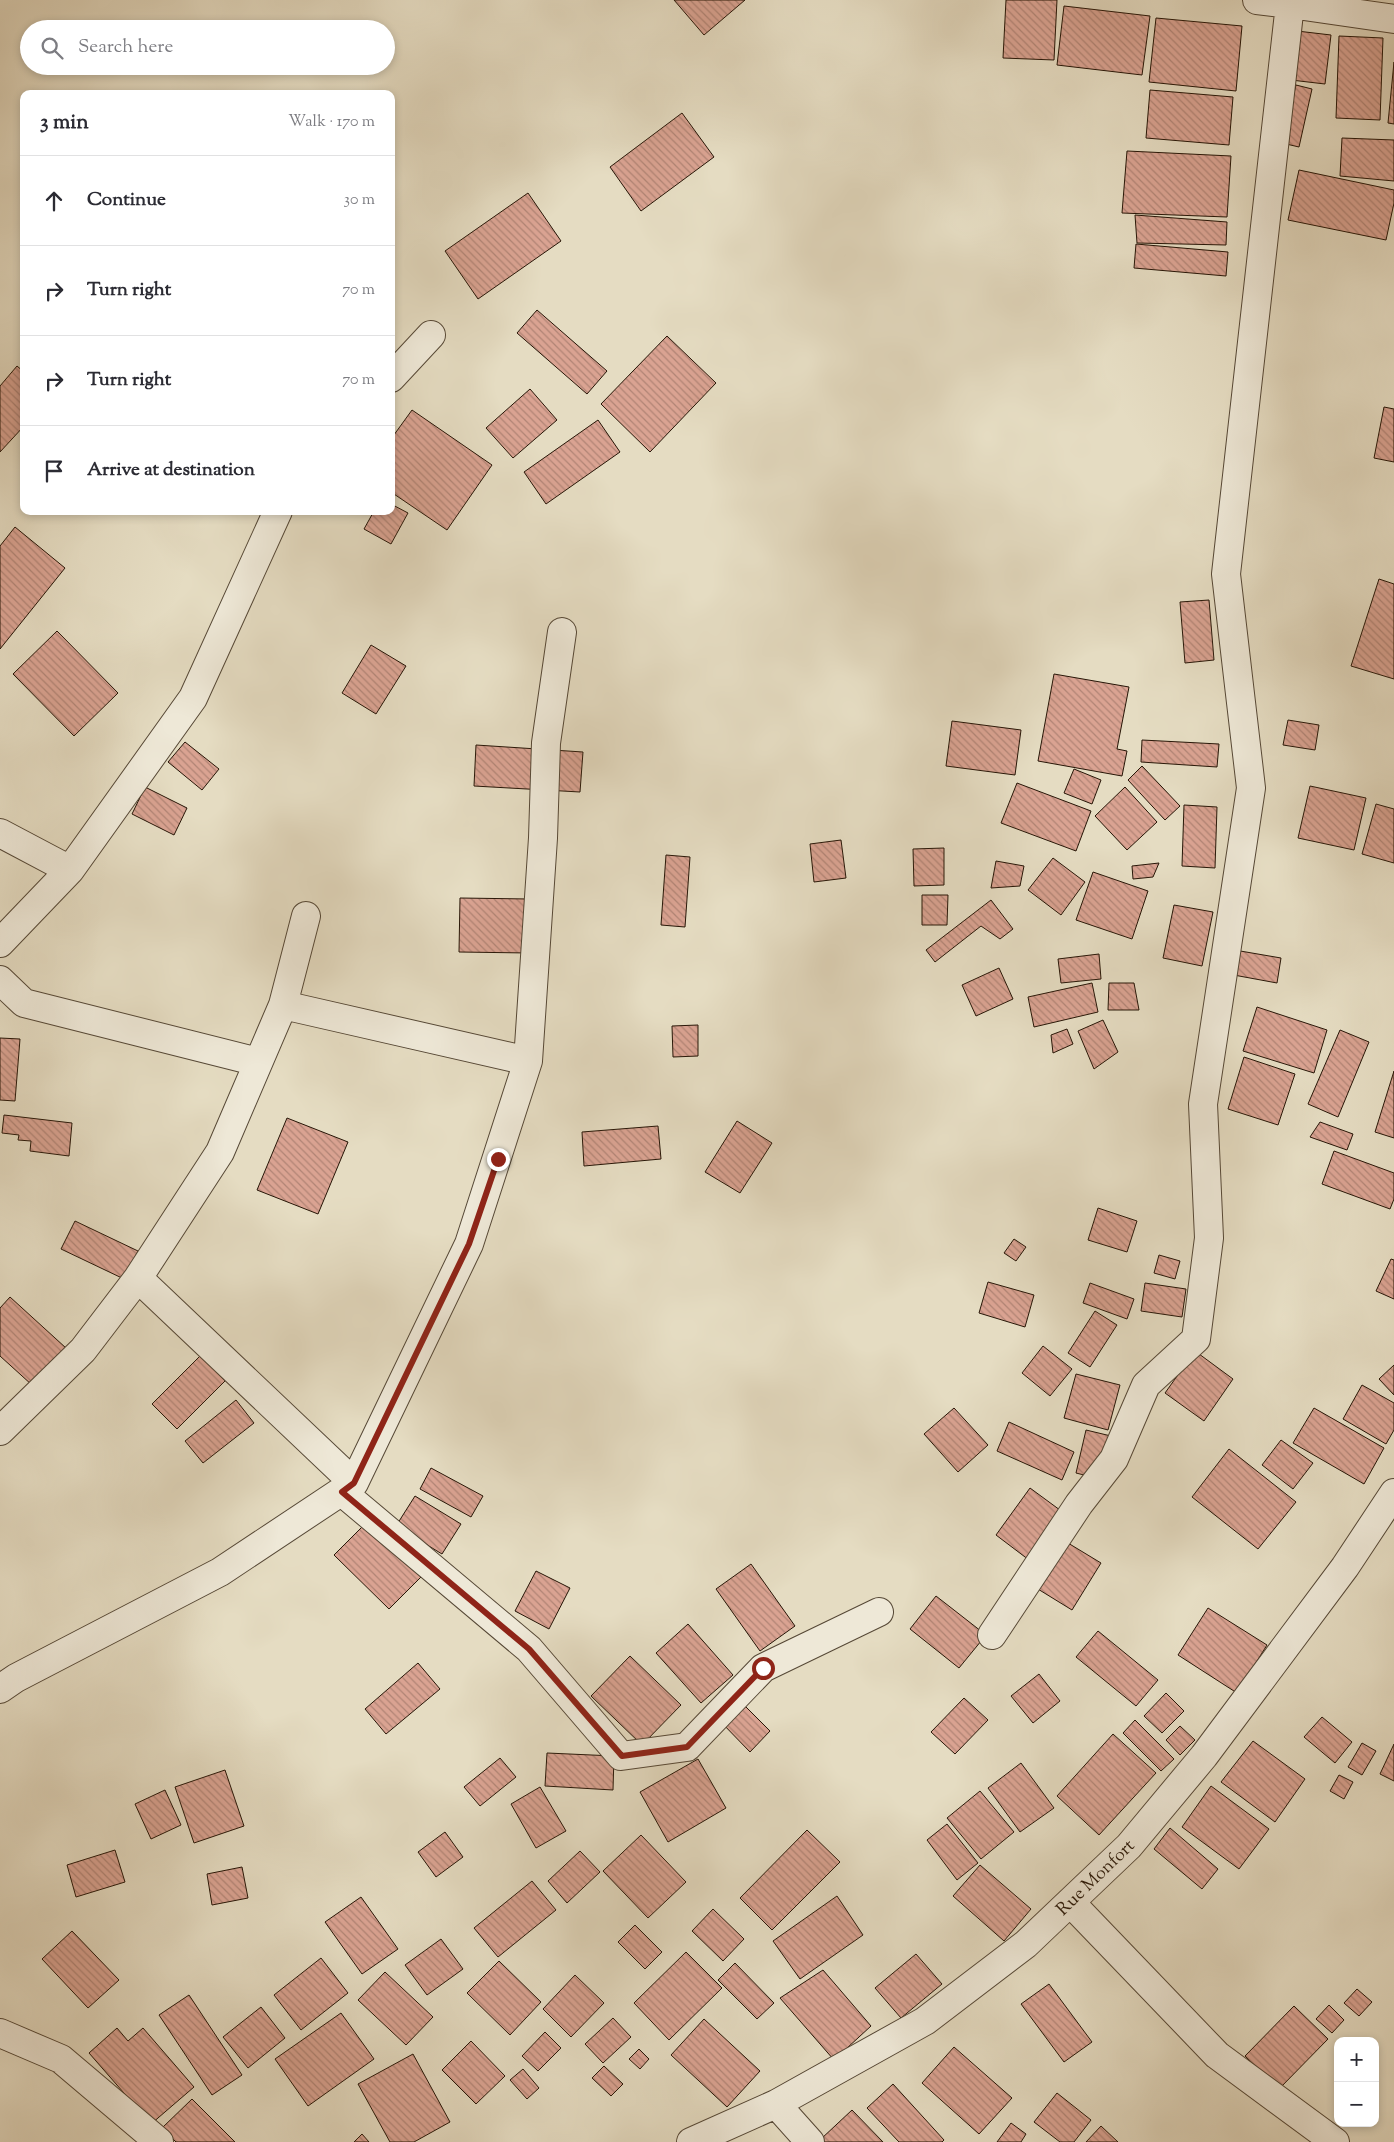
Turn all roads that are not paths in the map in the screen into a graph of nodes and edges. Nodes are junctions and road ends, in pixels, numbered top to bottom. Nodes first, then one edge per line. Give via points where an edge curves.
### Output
1 (1257, 0) edge
2 (1291, 2) edge
3 (1394, 19) edge
4 (431, 334) dead end
5 (395, 374) edge
6 (276, 515) edge
7 (562, 632) dead end
8 (0, 834) edge
9 (70, 870) junction
10 (306, 916) dead end
11 (0, 943) edge
12 (0, 980) edge
13 (283, 1005) junction
14 (528, 1061) junction
15 (258, 1062) junction
16 (138, 1278) junction
17 (0, 1431) edge
18 (348, 1488) junction
19 (1394, 1493) edge
20 (879, 1612) dead end
21 (992, 1634) dead end
22 (0, 1689) edge
23 (1070, 1902) junction
24 (0, 2033) edge
25 (776, 2104) junction
26 (159, 2142) edge
27 (691, 2142) edge
28 (810, 2142) edge
29 (1335, 2142) edge

1 - 2 street
2 - 3 street
2 - 21 street via 1226,574 1252,788 1203,1104 1208,1238 1196,1339 1146,1385 1114,1459 1079,1504
4 - 5 street
6 - 9 street via 192,698
7 - 14 street via 546,743
8 - 9 street
9 - 11 street
10 - 13 street
12 - 15 street via 24,1003
13 - 14 street
13 - 15 street
14 - 18 street via 469,1244
15 - 16 street via 220,1152
16 - 17 street via 83,1350
16 - 18 street
18 - 20 street via 529,1649 622,1756 687,1747 763,1668
18 - 22 street via 220,1572
19 - 23 street, Rue Monfort via 1345,1567 1204,1756 1130,1846
23 - 25 street, Rue Monfort via 1026,1944 925,2022
23 - 29 street via 1217,2055
24 - 26 street via 60,2060
25 - 27 street, Rue Monfort
25 - 28 street

